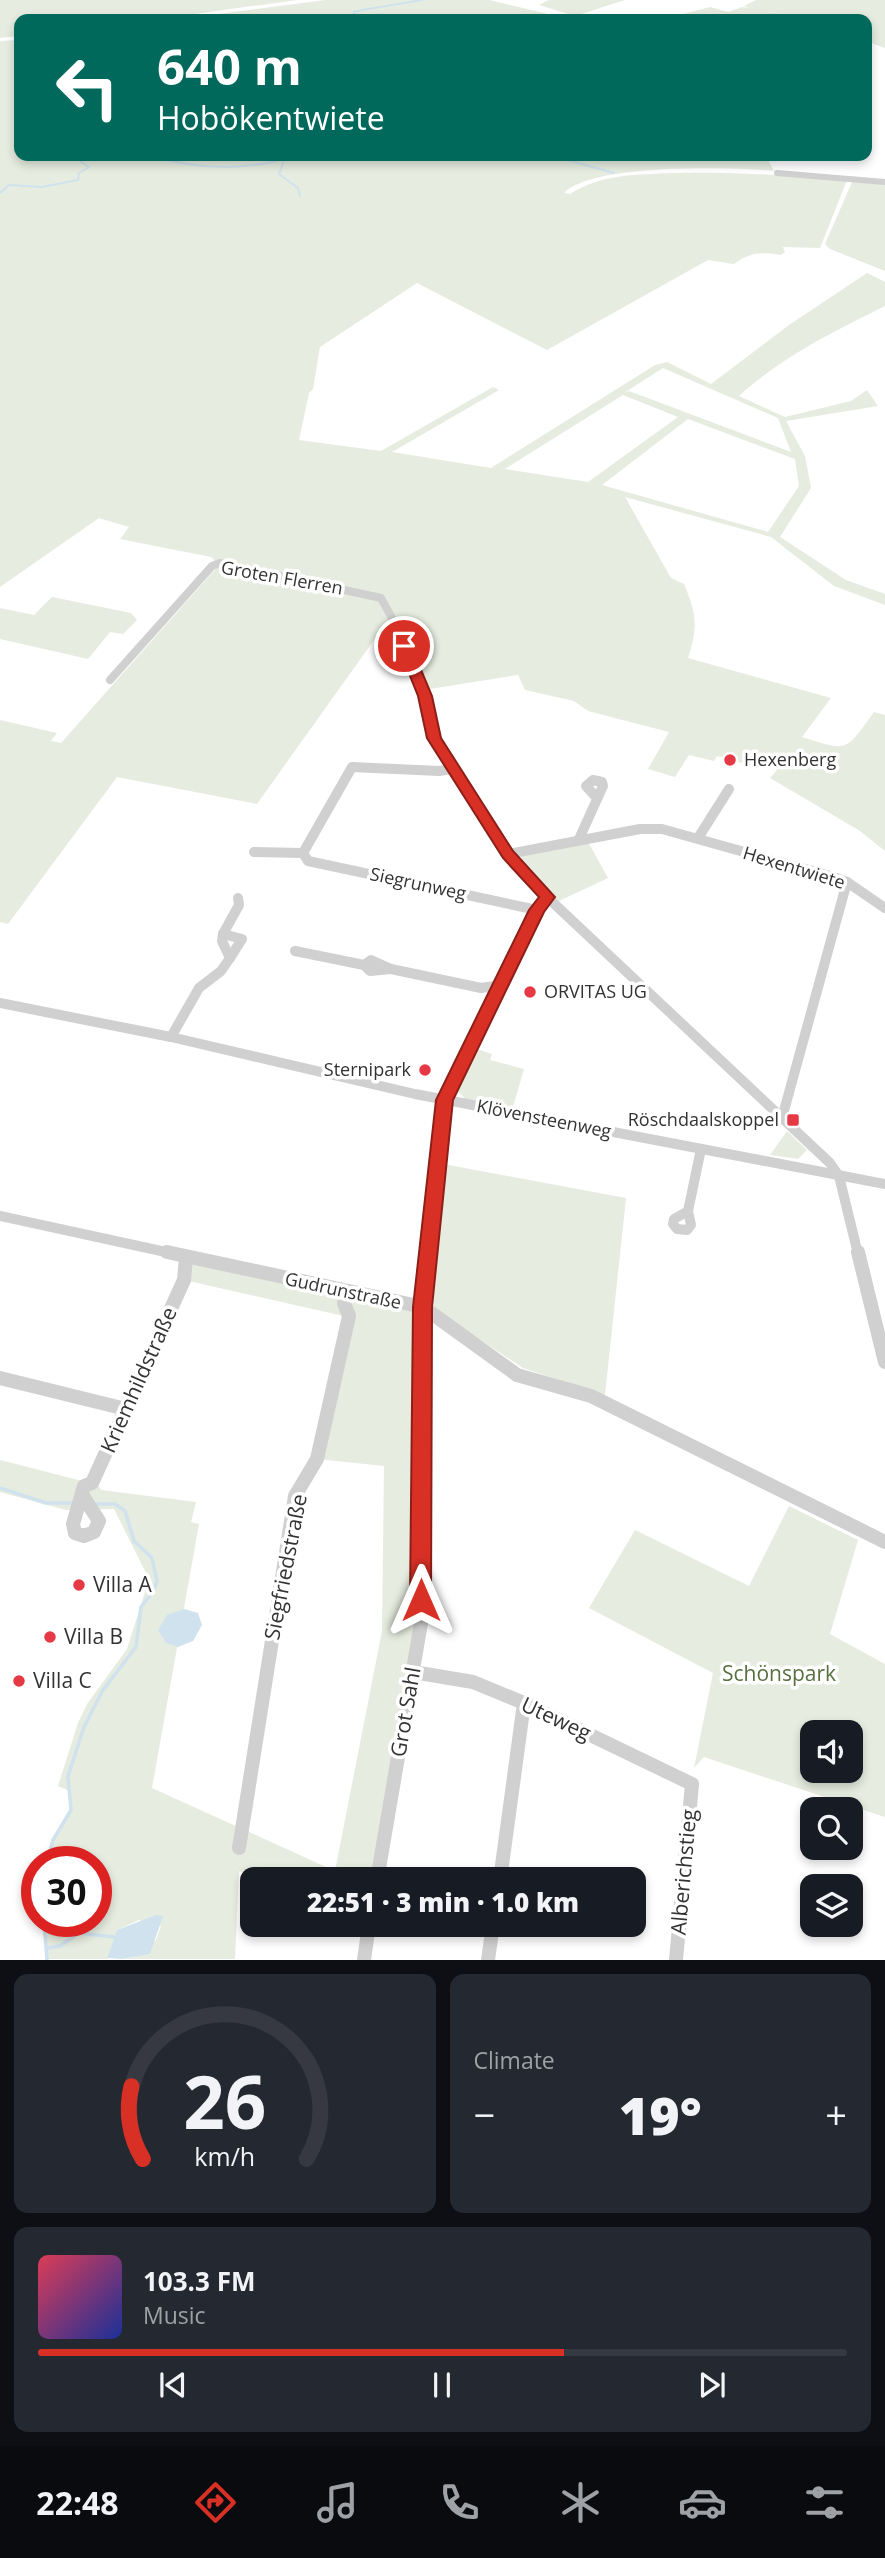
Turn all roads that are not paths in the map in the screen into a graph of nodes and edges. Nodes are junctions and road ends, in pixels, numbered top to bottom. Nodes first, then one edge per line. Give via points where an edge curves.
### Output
1 (777, 173) dead end
2 (885, 182) edge
3 (110, 680) dead end
4 (359, 754) dead end
5 (352, 767) junction
6 (452, 769) junction
7 (729, 789) dead end
8 (597, 798) dead end
9 (698, 838) junction
10 (579, 839) junction
11 (254, 852) dead end
12 (303, 853) junction
13 (508, 854) junction
14 (847, 882) junction
15 (547, 897) junction
16 (238, 898) dead end
17 (885, 908) edge
18 (537, 910) junction
19 (223, 934) junction
20 (295, 951) dead end
21 (230, 958) junction
22 (502, 985) junction
23 (481, 988) junction
24 (495, 999) junction
25 (0, 1003) edge
26 (171, 1037) junction
27 (444, 1100) junction
28 (782, 1118) junction
29 (701, 1149) junction
30 (819, 1154) junction
31 (808, 1170) junction
32 (839, 1176) junction
33 (885, 1184) edge
34 (688, 1211) dead end
35 (0, 1216) edge
36 (186, 1258) junction
37 (346, 1292) junction
38 (423, 1307) junction
39 (885, 1362) edge
40 (0, 1378) edge
41 (126, 1409) junction
42 (83, 1496) junction
43 (885, 1542) edge
44 (413, 1672) junction
45 (524, 1703) junction
46 (692, 1784) joint
47 (239, 1848) dead end
48 (379, 1867) edge
49 (502, 1867) edge
50 (367, 1937) edge
51 (491, 1937) edge
52 (364, 1959) edge
53 (488, 1959) edge
54 (676, 1959) edge

1 - 2 street
3 - 6 street, Groten Flerren via 212,566 220,563 378,595 394,621 425,696 434,738
4 - 5 street
5 - 6 street
5 - 12 street
6 - 13 street
7 - 9 street
8 - 10 street
9 - 10 street, Hexentwiete via 654,828
9 - 14 street, Hexentwiete
10 - 13 street, Hexentwiete
11 - 12 street, Siegrunweg
12 - 18 street, Siegrunweg via 308,861
13 - 15 street
14 - 17 street, Hexentwiete
14 - 28 street
15 - 18 street, Grot Sahl
15 - 28 street
16 - 19 street via 239,905
18 - 22 street, Grot Sahl
19 - 21 street
19 - 21 street via 242,939
20 - 23 street via 364,965 371,960 391,969
21 - 26 street via 199,988
22 - 23 street
22 - 24 street, Grot Sahl
23 - 24 street
24 - 27 street, Grot Sahl
25 - 26 street, Klövensteenweg
26 - 27 street, Klövensteenweg
27 - 29 street, Klövensteenweg
27 - 38 street, Grot Sahl
28 - 30 street
29 - 31 street, Klövensteenweg
29 - 34 street
30 - 31 street
30 - 32 street
31 - 32 street, Klövensteenweg
32 - 33 street, Klövensteenweg
32 - 39 street
35 - 36 street, Gudrunstraße
36 - 37 street, Gudrunstraße
36 - 41 street, Kriemhildstraße via 184,1280
37 - 38 street, Gudrunstraße
37 - 47 street, Siegfriedstraße via 349,1317 317,1459 295,1496
38 - 43 street, Gudrunstraße via 517,1375 591,1396
38 - 44 street, Grot Sahl via 421,1623
40 - 41 street
41 - 42 street, Kriemhildstraße via 92,1483 84,1486
42 - 42 street, Kriemhildstraße via 99,1521 94,1532 84,1536 73,1528
44 - 45 street, Uteweg via 473,1682
44 - 48 street, Grot Sahl
45 - 46 street, Uteweg
45 - 49 street
46 - 54 street, Alberichstieg
50 - 52 street
51 - 53 street

